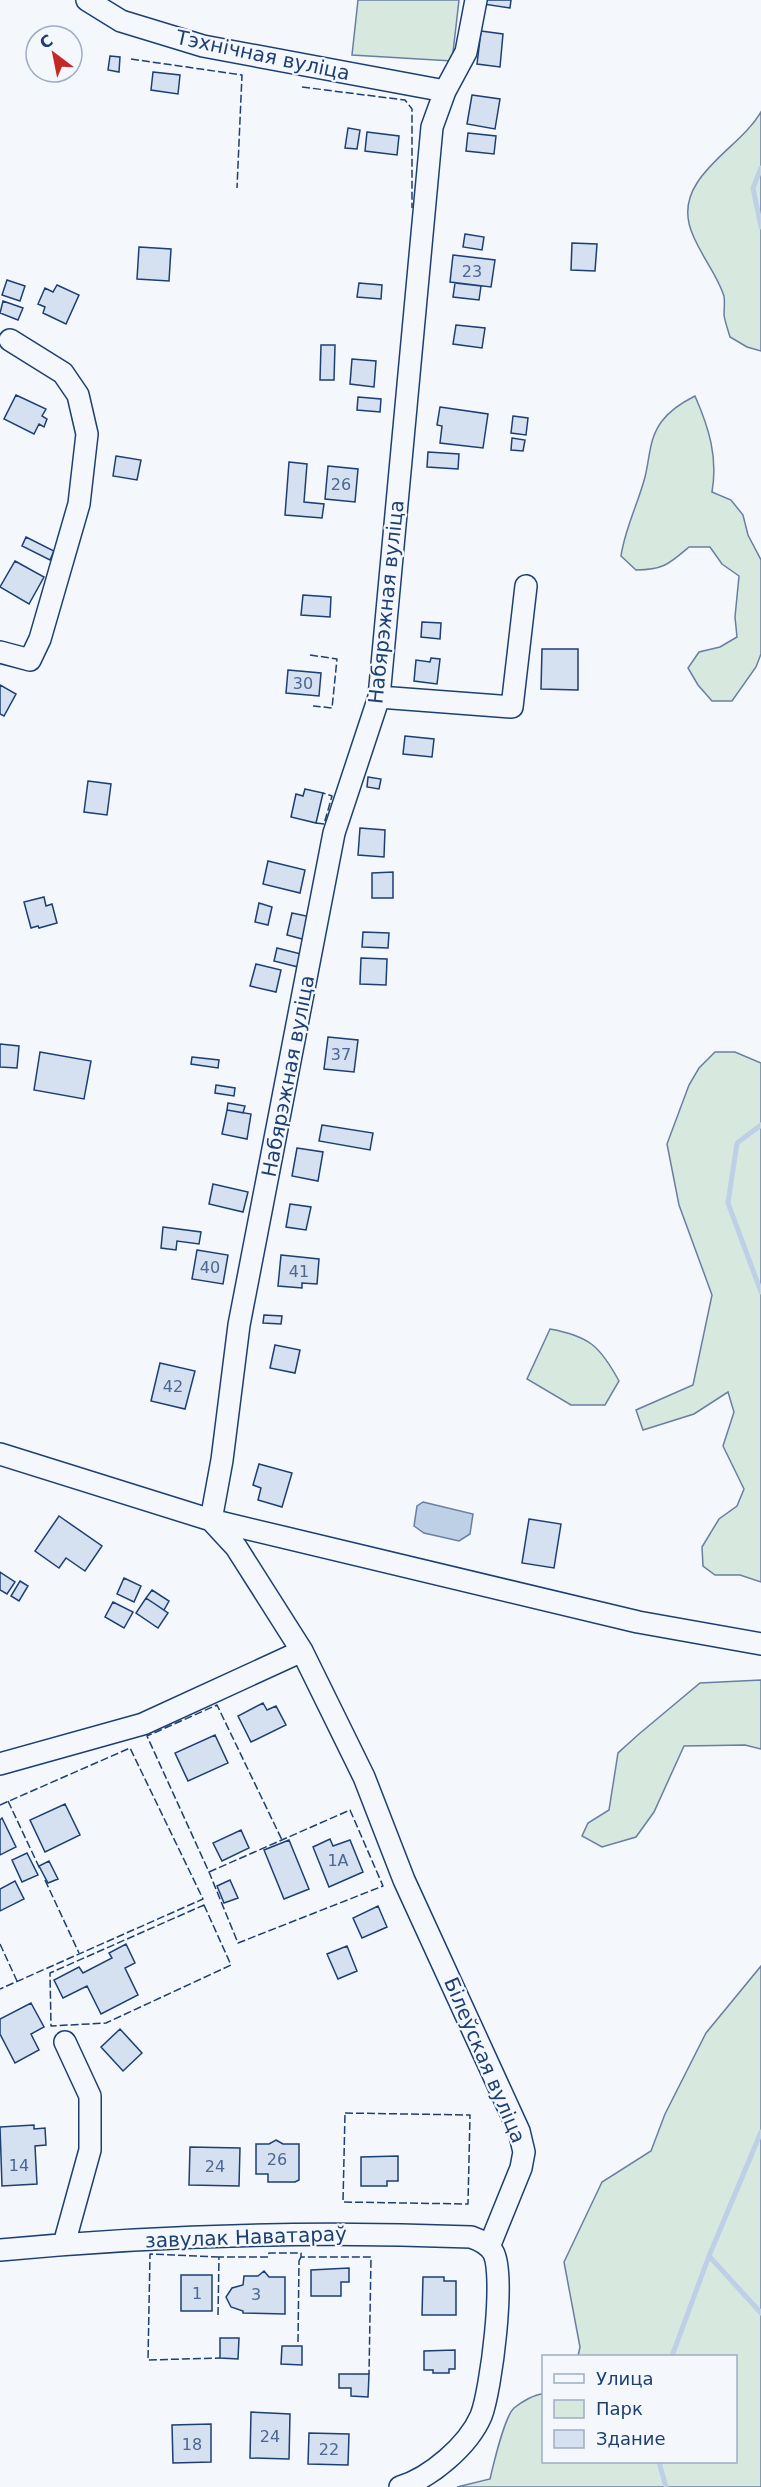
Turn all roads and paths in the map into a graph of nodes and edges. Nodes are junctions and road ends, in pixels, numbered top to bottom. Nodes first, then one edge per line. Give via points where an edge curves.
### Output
1 (87, 0) edge
2 (476, 0) edge
3 (445, 91) junction
4 (10, 340) dead end
5 (526, 586) dead end
6 (0, 652) edge
7 (379, 697) junction
8 (0, 1454) edge
9 (211, 1520) junction
10 (761, 1644) edge
11 (302, 1651) junction
12 (0, 1764) edge
13 (65, 2042) dead end
14 (64, 2244) junction
15 (489, 2247) junction
16 (0, 2250) edge
17 (400, 2487) edge

1 - 3 street, Тэхнічная вуліца via 121,21 203,46
2 - 3 street, Набярэжная вуліца via 466,52
3 - 7 street, Набярэжная вуліца via 432,127
4 - 6 street via 63,373 78,395 87,434 79,504 40,639 30,660
5 - 7 street via 512,707
7 - 9 street, Набярэжная вуліца via 334,833 239,1325
8 - 9 street
9 - 10 street via 638,1622
9 - 11 street, Білеўская вуліца via 236,1547
11 - 12 street via 143,1724
11 - 15 street, Білеўская вуліца via 364,1777 405,1880 519,2131 524,2152 520,2168
13 - 14 street via 90,2096 90,2150
14 - 15 street, завулак Наватараў via 226,2235 392,2234 471,2237
14 - 16 street, завулак Наватараў
15 - 17 street via 497,2261 498,2284 489,2389 480,2417 455,2453 413,2483

